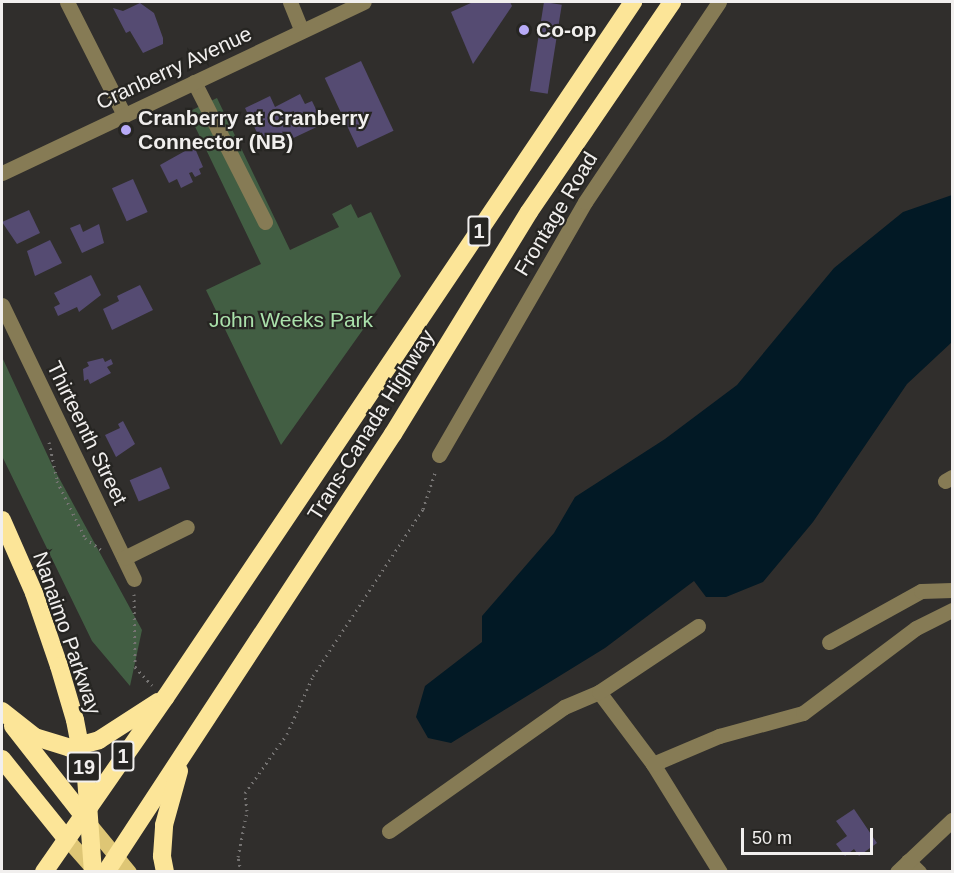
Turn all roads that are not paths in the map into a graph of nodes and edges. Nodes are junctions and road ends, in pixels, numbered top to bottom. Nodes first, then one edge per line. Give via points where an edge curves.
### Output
1 (67, 2) edge
2 (290, 2) edge
3 (364, 2) edge
4 (633, 2) edge
5 (672, 2) edge
6 (719, 2) edge
7 (302, 31) junction
8 (194, 82) junction
9 (124, 115) junction
10 (2, 173) edge
11 (265, 222) dead end
12 (2, 305) edge
13 (439, 455) road end
14 (2, 519) edge
15 (187, 527) dead end
16 (124, 558) junction
17 (134, 579) road end
18 (952, 590) edge
19 (952, 610) edge
20 (698, 626) dead end
21 (829, 642) dead end
22 (599, 692) junction
23 (165, 698) junction
24 (2, 711) edge
25 (2, 759) edge
26 (181, 761) junction
27 (653, 764) junction
28 (82, 814) junction
29 (952, 820) edge
30 (389, 831) dead end
31 (65, 837) junction
32 (116, 856) junction
33 (908, 868) edge
34 (44, 872) edge
35 (94, 872) edge
36 (106, 872) edge
37 (129, 872) edge
38 (165, 872) edge
39 (720, 872) edge

1 - 9 street
2 - 7 street
3 - 7 street, Cranberry Avenue
4 - 23 highway, Trans-Canada Highway / 1
5 - 26 highway, Trans-Canada Highway / 1 via 529,212 393,434
6 - 13 street, Frontage Road via 585,202
7 - 8 street, Cranberry Avenue
8 - 9 street, Cranberry Avenue
8 - 11 street
9 - 10 street, Cranberry Avenue
12 - 16 street, Thirteenth Street
14 - 35 highway, Nanaimo Parkway / 19, bridge via 34,593 75,720 86,777
15 - 16 street
16 - 17 street, Thirteenth Street
18 - 21 street via 921,591
19 - 27 street via 916,628 803,713 719,736
20 - 22 street
22 - 27 street
22 - 30 street via 564,707
23 - 24 highway via 99,740 70,747 35,737
23 - 28 highway, Trans-Canada Highway / 1
24 - 28 highway
25 - 31 highway
26 - 32 highway, Trans-Canada Highway / 1
26 - 38 highway via 164,825
27 - 39 street
28 - 31 highway, Trans-Canada Highway / 1
28 - 32 main road
29 - 33 street
31 - 34 highway, 1
31 - 35 main road
32 - 36 highway, Trans-Canada Highway / 1
32 - 37 main road

